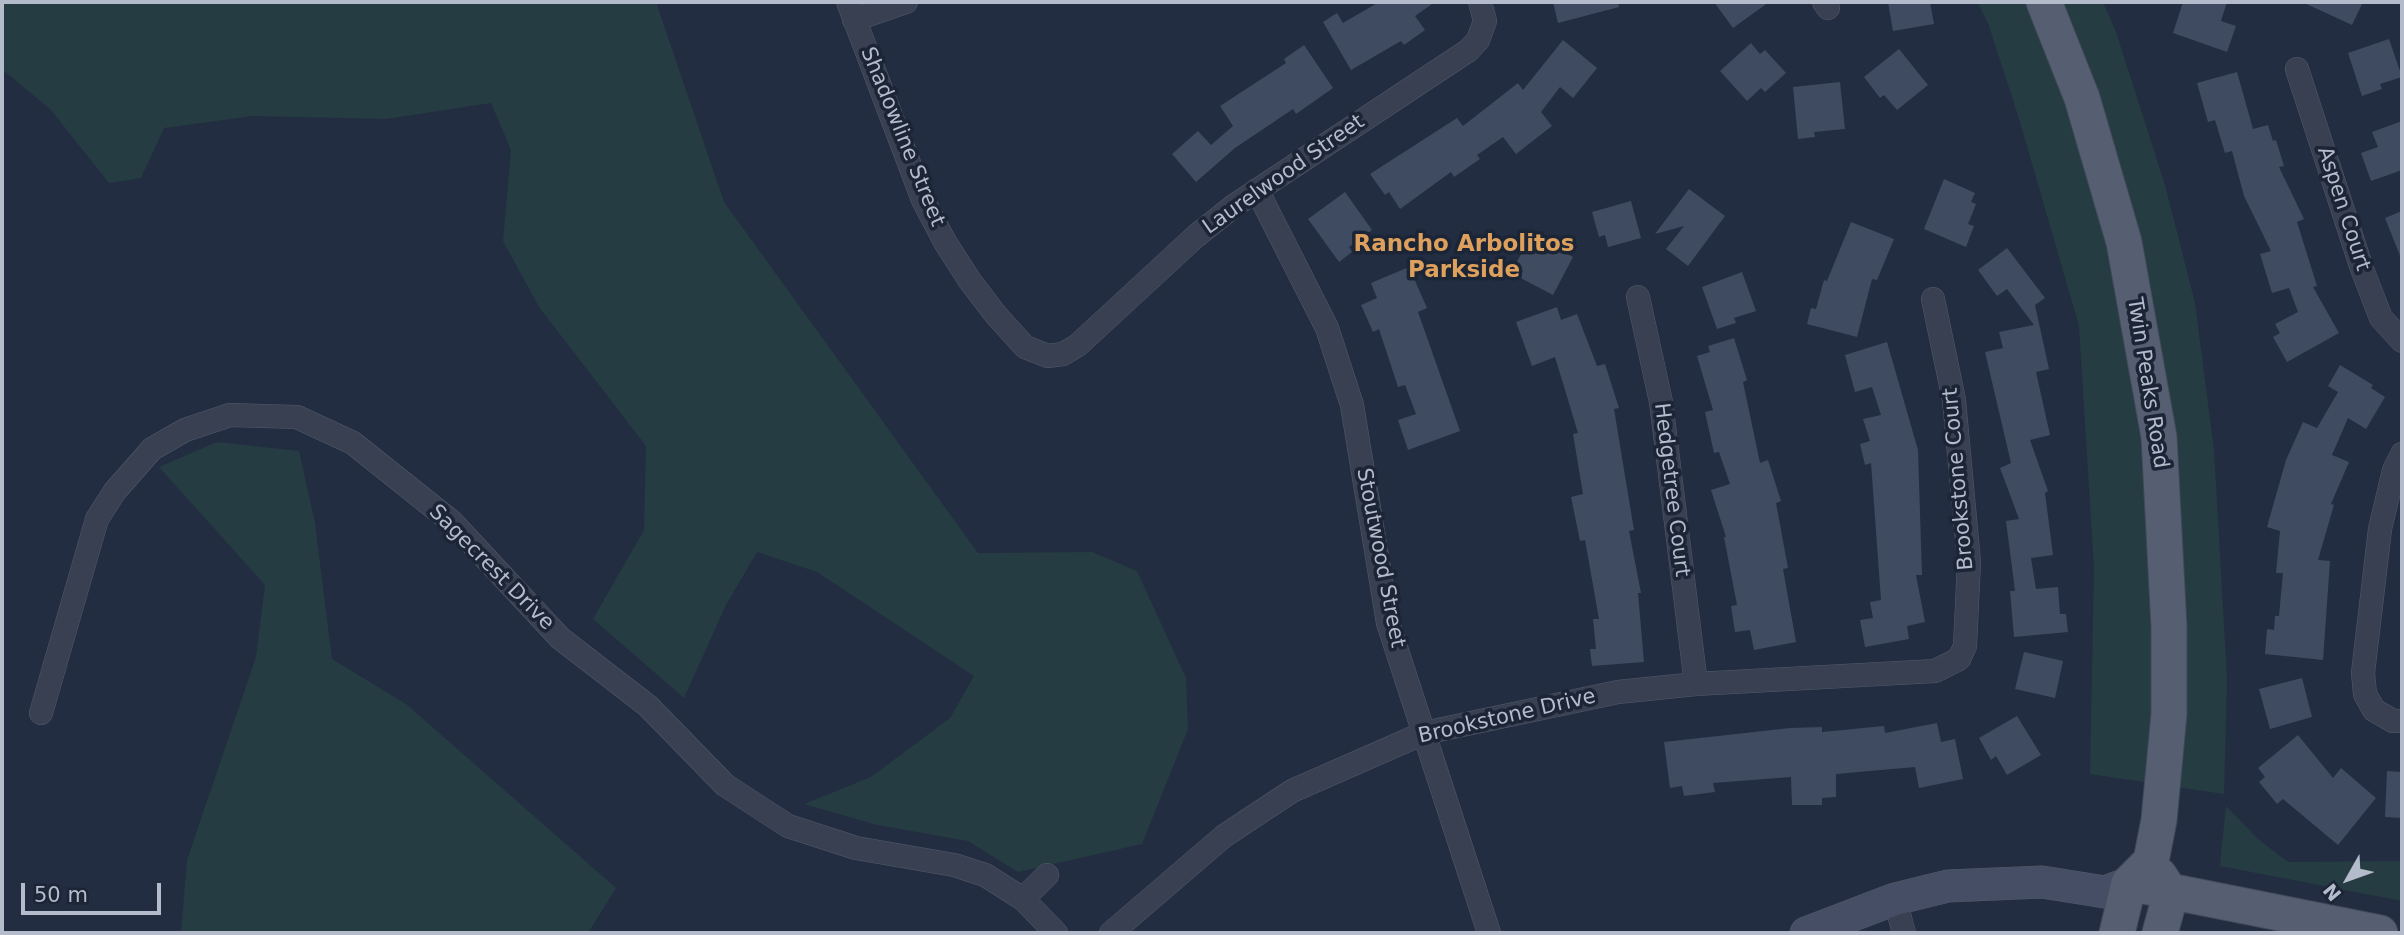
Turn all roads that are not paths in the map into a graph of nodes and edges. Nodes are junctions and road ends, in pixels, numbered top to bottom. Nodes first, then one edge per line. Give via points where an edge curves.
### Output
1 (906, 2) edge
2 (2044, 2) edge
3 (851, 11) edge
4 (1483, 11) edge
5 (2297, 69) dead end
6 (1257, 190) junction
7 (1638, 298) dead end
8 (1933, 299) dead end
9 (2402, 341) edge
10 (1048, 356) joint
11 (2402, 454) edge
12 (1959, 659) joint
13 (1696, 684) junction
14 (41, 713) dead end
15 (2402, 721) edge
16 (1424, 733) junction
17 (1047, 875) dead end
18 (2171, 893) junction
19 (2124, 897) edge
20 (1023, 899) junction
21 (1895, 899) junction
22 (2170, 931) edge
23 (1056, 933) edge
24 (1111, 933) edge
25 (1489, 933) edge
26 (1806, 933) edge
27 (1904, 933) edge
28 (2380, 933) edge

1 - 3 street
2 - 19 main road, Twin Peaks Road via 2082,98 2123,242 2159,437 2169,714 2159,820
3 - 10 street, Shadowline Street via 923,200 945,242 996,315 1025,347
4 - 6 street, Laurelwood Street via 1478,40 1469,50
5 - 9 street, Aspen Court via 2371,293 2381,317
6 - 10 street, Laurelwood Street via 1196,236 1078,345
6 - 16 street, Stoutwood Street via 1327,328 1352,405 1388,623
7 - 13 street, Hedgetree Court via 1661,402
8 - 12 street, Brookstone Court via 1954,400 1969,562 1965,646
11 - 15 street via 2380,529 2363,673 2365,694 2374,710
12 - 13 street, Brookstone Drive via 1935,671
13 - 16 street, Brookstone Drive via 1618,692
14 - 20 street, Sagecrest Drive via 97,519 115,491 152,449 185,430 230,415 297,417 353,443 452,522 560,638 648,706 725,785 767,813 788,826 856,848 985,875
16 - 24 street, Brookstone Drive via 1292,790 1224,836
16 - 25 street, Stoutwood Street
17 - 20 street
18 - 19 main road
18 - 22 main road
18 - 28 main road
19 - 21 street via 2042,882 2005,882 1948,886
19 - 22 main road
20 - 23 street, Sagecrest Drive
21 - 26 street
21 - 27 street

